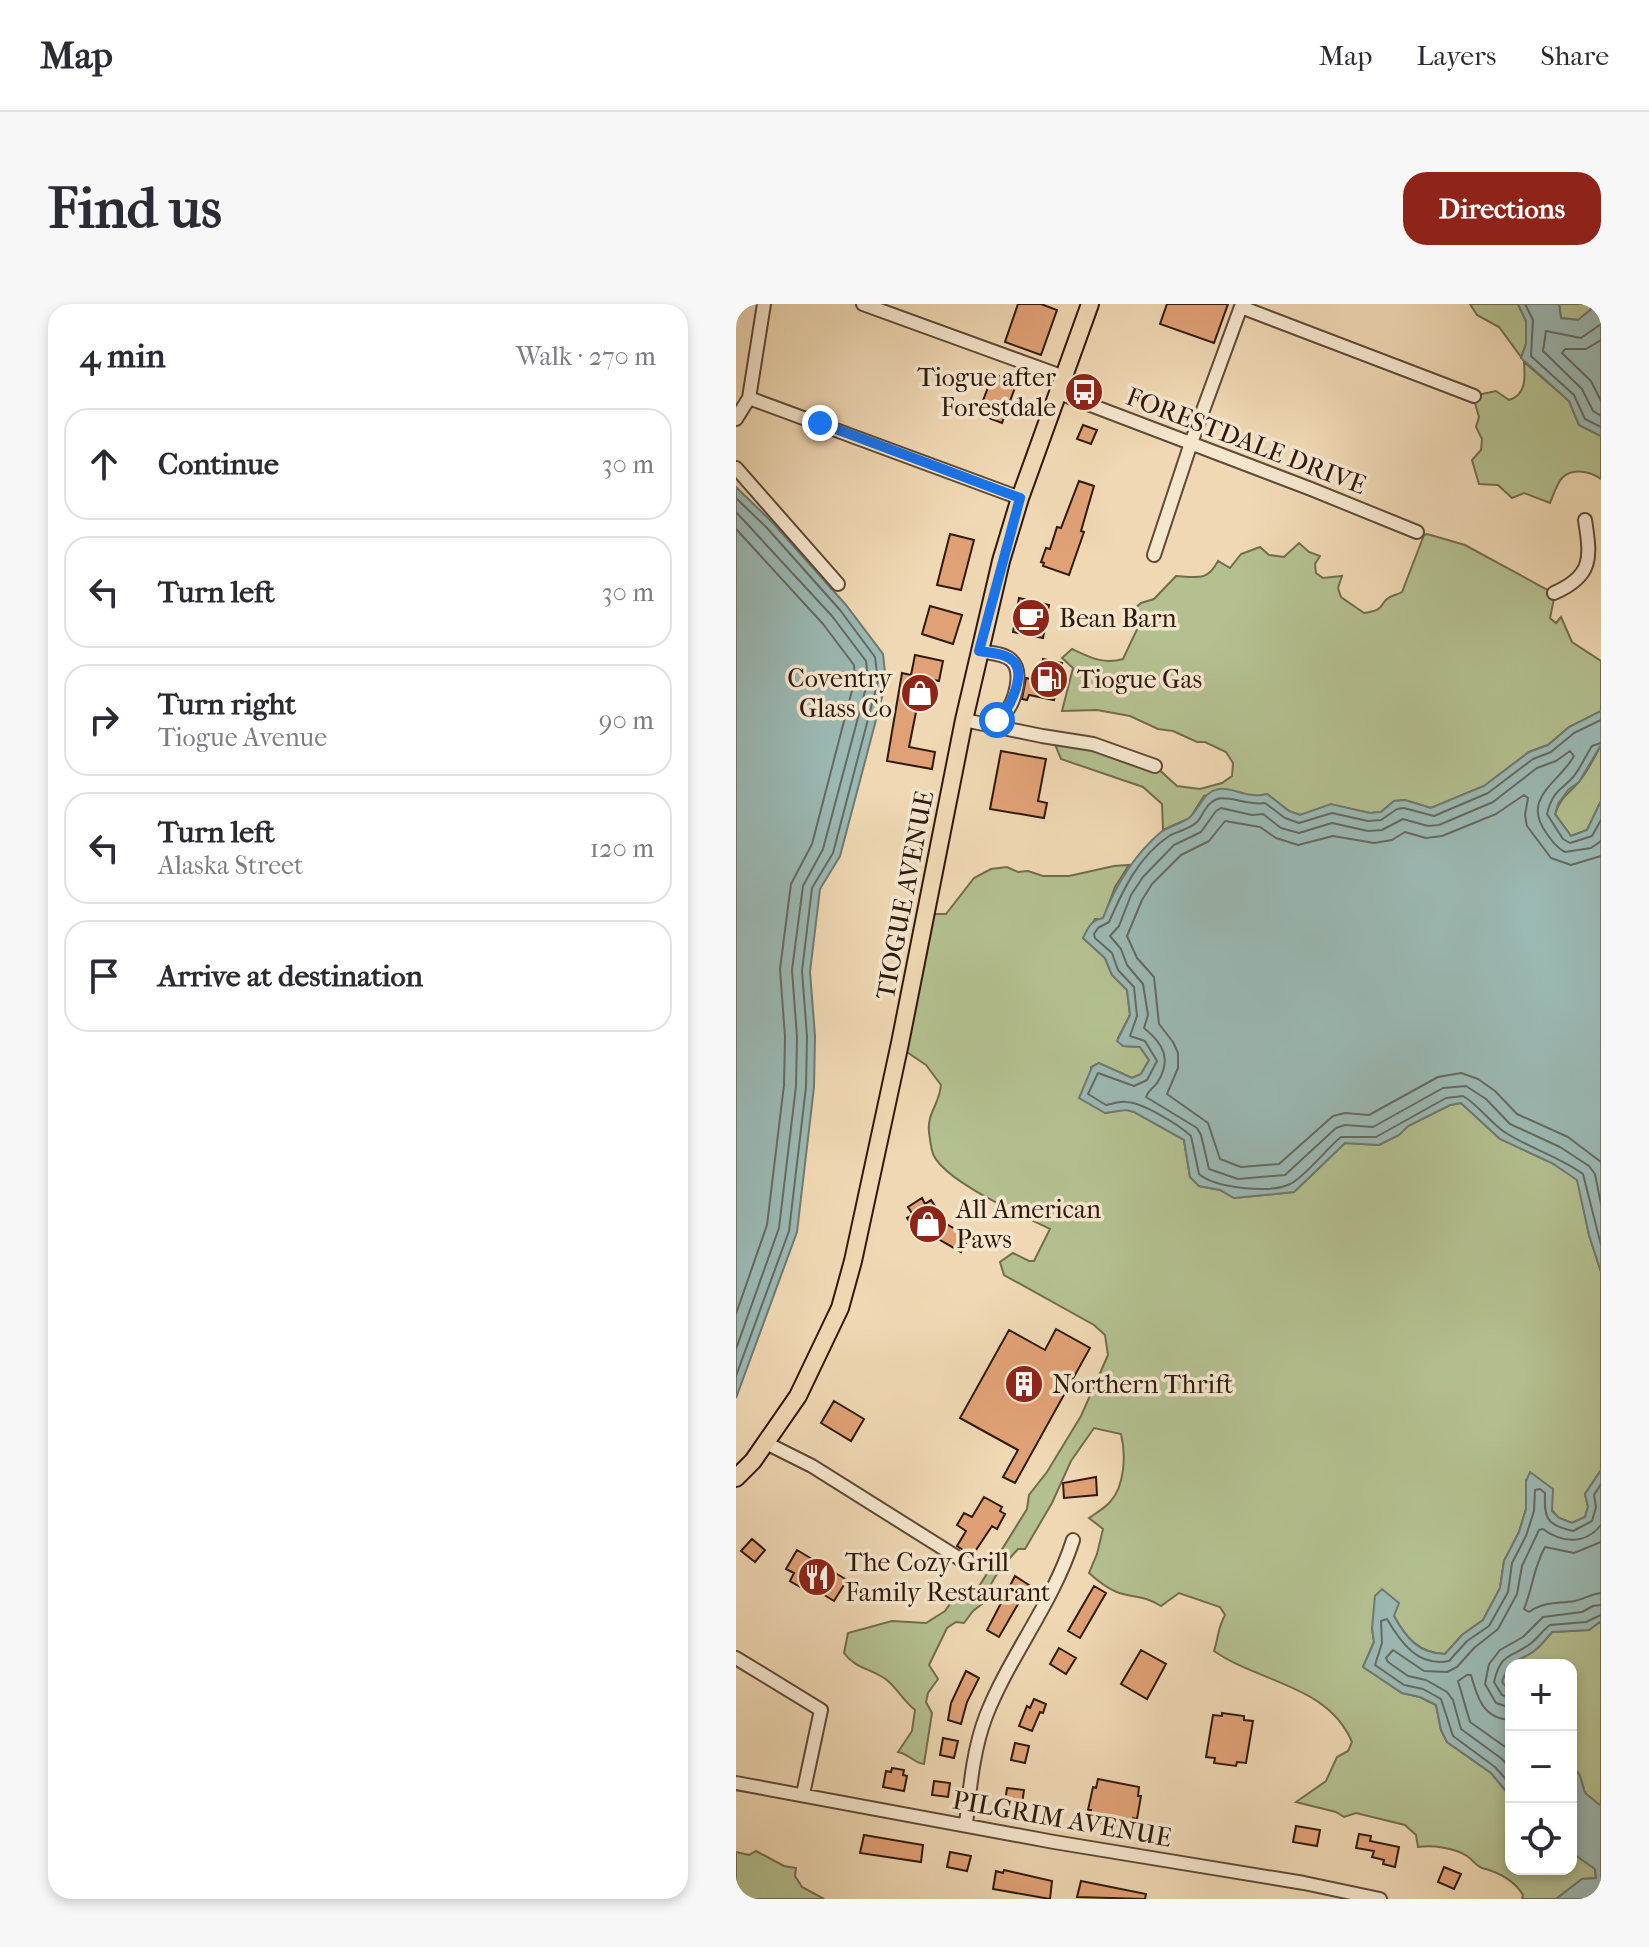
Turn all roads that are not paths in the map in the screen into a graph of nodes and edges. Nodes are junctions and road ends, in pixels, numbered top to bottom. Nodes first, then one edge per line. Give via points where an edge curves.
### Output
1 (764, 304) edge
2 (863, 304) edge
3 (1090, 304) edge
4 (1242, 306) edge
5 (1061, 385) junction
6 (1474, 396) dead end
7 (749, 398) junction
8 (736, 419) edge
9 (1191, 443) junction
10 (736, 468) edge
11 (1020, 498) junction
12 (1585, 520) dead end
13 (1417, 532) dead end
14 (1154, 555) dead end
15 (838, 584) dead end
16 (1554, 593) dead end
17 (979, 651) junction
18 (964, 720) junction
19 (984, 724) junction
20 (1155, 766) dead end
21 (766, 1443) junction
22 (736, 1478) edge
23 (1073, 1540) dead end
24 (968, 1564) dead end
25 (736, 1658) edge
26 (736, 1783) edge
27 (803, 1794) junction
28 (966, 1824) junction
29 (1380, 1899) edge

1 - 7 street
2 - 5 street, FORESTDALE DRIVE
3 - 5 main road, TIOGUE AVENUE
4 - 6 street
4 - 9 street
5 - 9 street, FORESTDALE DRIVE
5 - 11 main road, TIOGUE AVENUE
7 - 8 street
7 - 11 street
9 - 13 street, FORESTDALE DRIVE
9 - 14 street
10 - 15 street
11 - 17 main road, TIOGUE AVENUE
12 - 16 street via 1590,549 1585,571 1575,584
17 - 18 main road, TIOGUE AVENUE
17 - 19 street via 1004,656 1018,672 1005,714
18 - 19 street
18 - 21 main road, TIOGUE AVENUE via 900,1043 840,1308 798,1396
19 - 20 street via 1093,744
21 - 22 main road, TIOGUE AVENUE
21 - 24 street
23 - 28 street via 986,1716 971,1775
25 - 27 street via 821,1710
26 - 27 street, PILGRIM AVENUE
27 - 28 street, PILGRIM AVENUE
28 - 29 street, PILGRIM AVENUE

